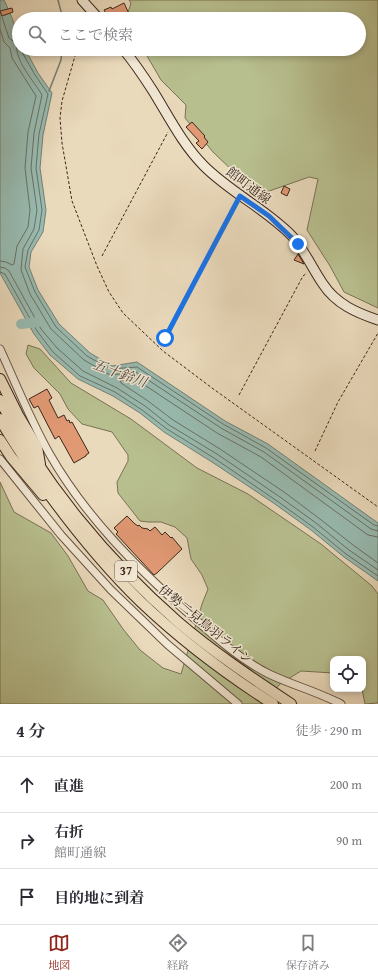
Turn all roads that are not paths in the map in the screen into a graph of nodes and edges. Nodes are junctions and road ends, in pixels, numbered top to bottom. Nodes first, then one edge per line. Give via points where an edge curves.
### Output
1 (82, 0) edge
2 (93, 12) edge
3 (128, 56) edge
4 (378, 320) edge
5 (0, 349) edge
6 (0, 380) edge
7 (0, 400) edge
8 (0, 419) edge
9 (0, 440) edge
10 (0, 459) edge
11 (42, 471) junction
12 (56, 504) junction
13 (238, 704) edge
14 (273, 704) edge
15 (291, 704) edge
16 (341, 704) edge

1 - 2 main road
3 - 4 main road, 館町通線 via 191,151 204,166 226,186 290,234 323,285 341,303
5 - 16 street via 26,409 50,454 76,495 130,559 157,586 245,659 269,674
6 - 11 main road via 37,447
7 - 11 main road, 伊勢二見鳥羽ライン / 37
8 - 12 main road, 伊勢二見鳥羽ライン / 37
9 - 12 main road via 46,498
10 - 13 street via 56,529 111,590 167,644
11 - 15 main road, 伊勢二見鳥羽ライン / 37 via 95,537 152,598 216,653
12 - 14 main road, 伊勢二見鳥羽ライン / 37 via 105,563 141,601 210,660

